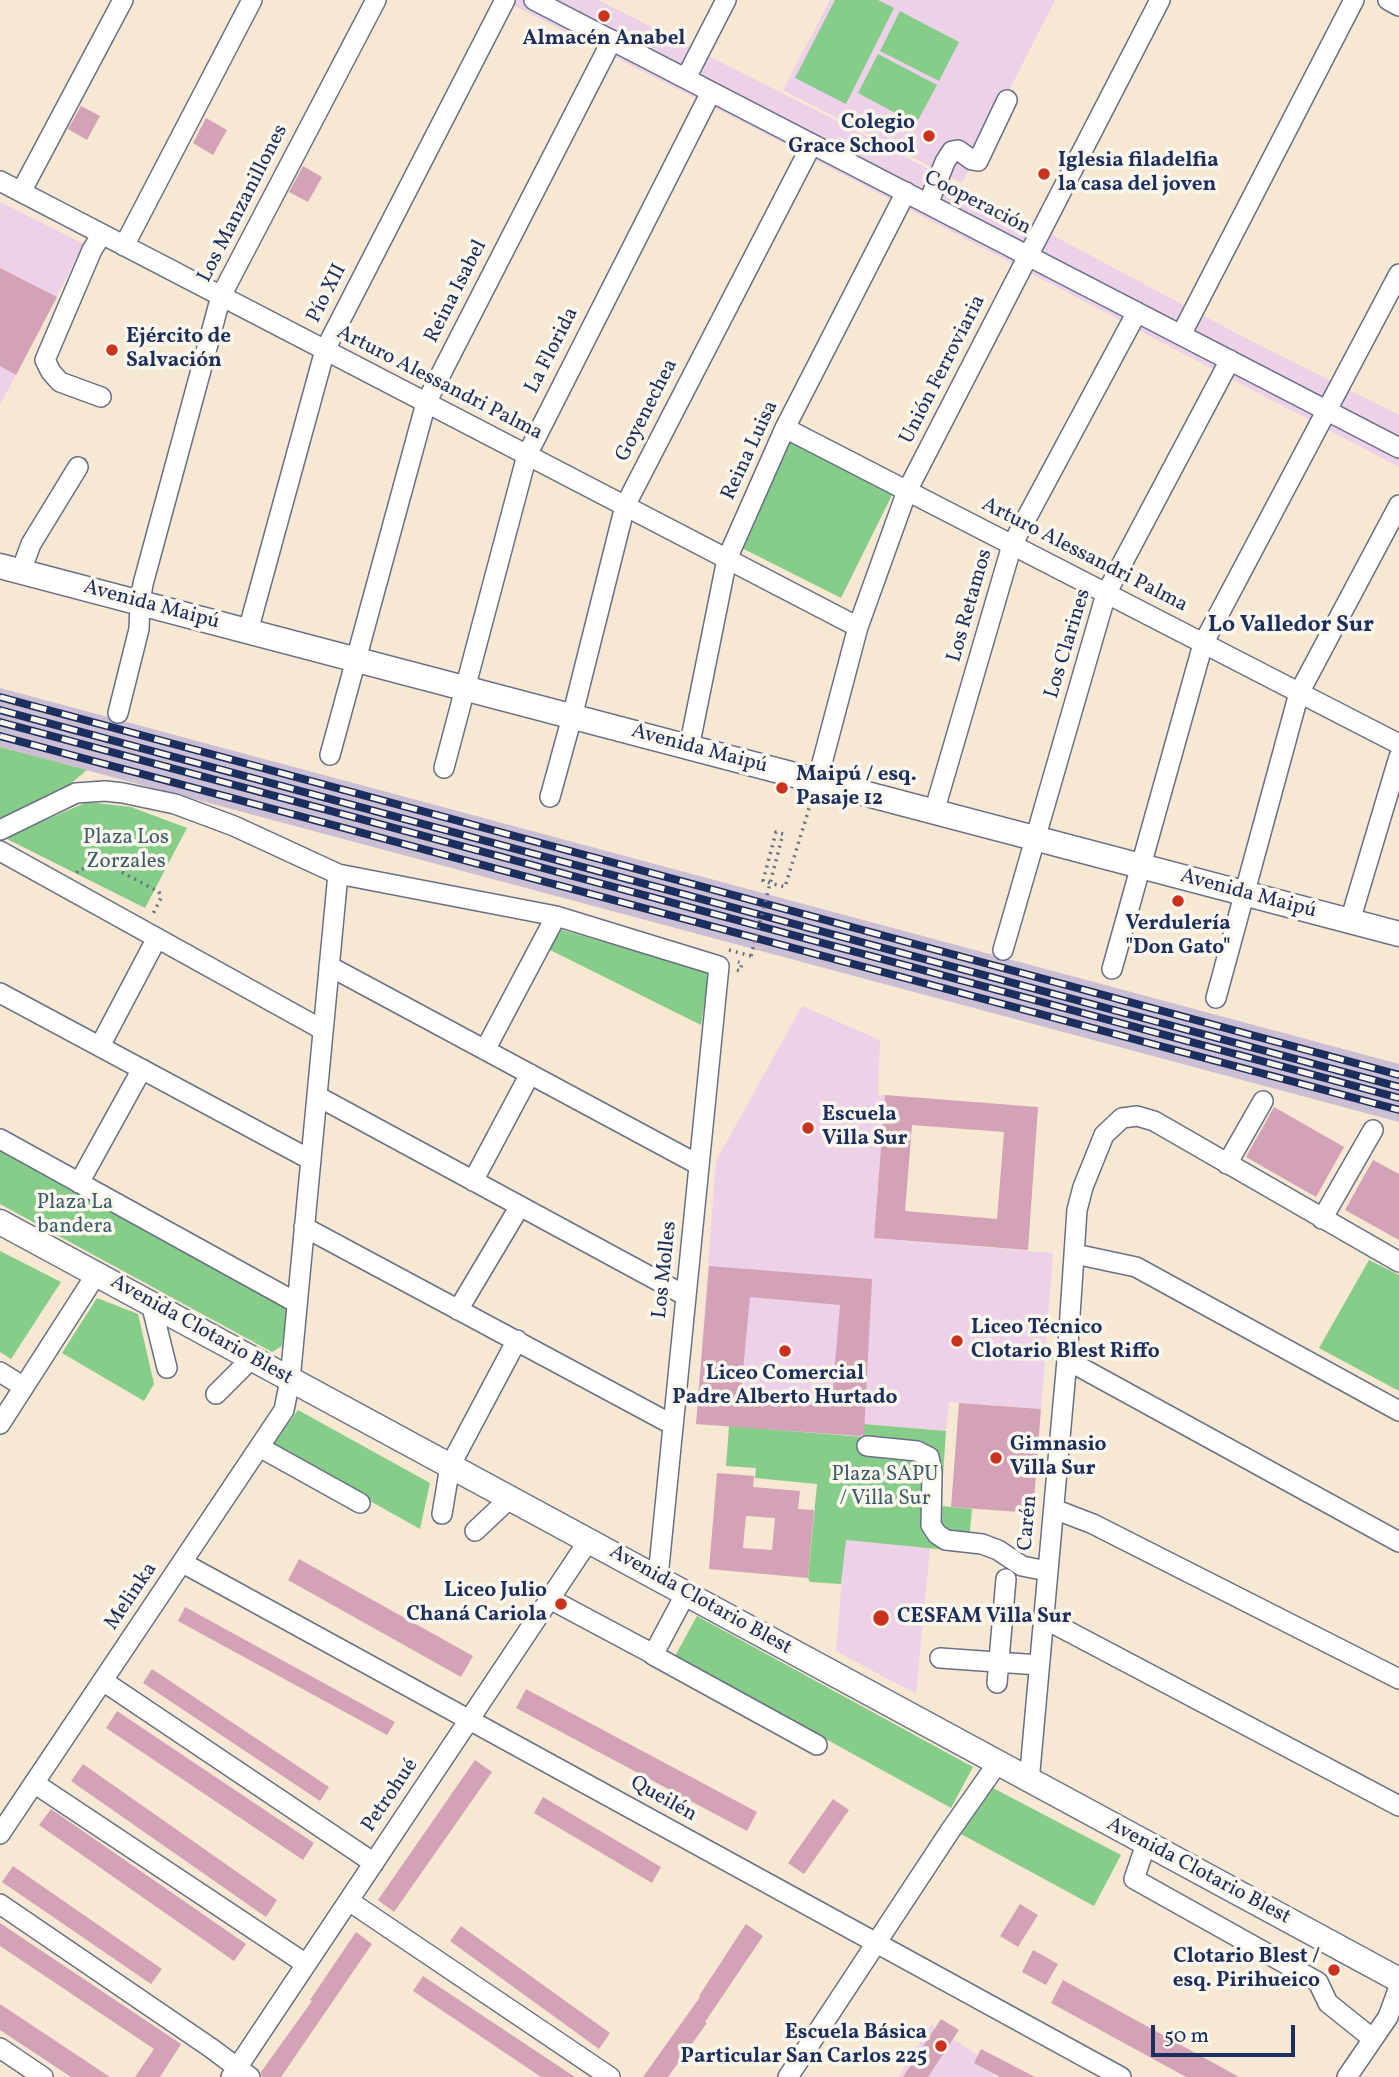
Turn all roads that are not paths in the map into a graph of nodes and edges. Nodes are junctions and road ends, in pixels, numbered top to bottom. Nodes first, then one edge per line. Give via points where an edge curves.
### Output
1 (123, 0) edge
2 (252, 0) edge
3 (376, 0) edge
4 (505, 0) edge
5 (534, 0) edge
6 (726, 0) edge
7 (1160, 0) edge
8 (1354, 0) edge
9 (1388, 0) edge
10 (1399, 6) edge
11 (612, 40) junction
12 (686, 78) junction
13 (711, 92) junction
14 (1007, 100) dead end
15 (812, 144) junction
16 (0, 181) edge
17 (21, 192) junction
18 (906, 192) junction
19 (928, 204) junction
20 (102, 234) junction
21 (124, 246) junction
22 (1028, 256) junction
23 (1399, 274) edge
24 (221, 296) junction
25 (1137, 312) junction
26 (1181, 335) junction
27 (325, 350) junction
28 (1230, 360) junction
29 (101, 397) dead end
30 (426, 403) junction
31 (1328, 411) junction
32 (785, 428) junction
33 (1399, 448) edge
34 (527, 455) junction
35 (78, 467) dead end
36 (908, 491) junction
37 (1399, 505) edge
38 (625, 506) junction
39 (1013, 545) junction
40 (727, 559) junction
41 (10, 568) edge
42 (1106, 594) junction
43 (140, 603) junction
44 (858, 627) junction
45 (248, 631) junction
46 (1203, 644) junction
47 (356, 660) junction
48 (466, 689) junction
49 (1300, 693) junction
50 (118, 713) dead end
51 (572, 717) junction
52 (1399, 744) edge
53 (689, 748) junction
54 (330, 755) dead end
55 (1399, 757) edge
56 (444, 768) dead end
57 (815, 789) junction
58 (550, 797) dead end
59 (934, 812) junction
60 (0, 830) edge
61 (1036, 839) junction
62 (0, 851) edge
63 (1141, 867) junction
64 (338, 874) junction
65 (1246, 894) junction
66 (556, 916) junction
67 (1350, 921) junction
68 (1399, 934) edge
69 (151, 935) junction
70 (1003, 950) dead end
71 (329, 966) junction
72 (1112, 968) dead end
73 (0, 993) edge
74 (1216, 999) dead end
75 (323, 1030) junction
76 (100, 1046) junction
77 (485, 1050) junction
78 (142, 1069) junction
79 (530, 1074) junction
80 (317, 1096) junction
81 (1263, 1101) dead end
82 (1373, 1130) dead end
83 (0, 1139) edge
84 (311, 1160) junction
85 (1227, 1164) junction
86 (699, 1165) junction
87 (473, 1181) junction
88 (79, 1183) junction
89 (520, 1206) junction
90 (1322, 1219) junction
91 (0, 1222) edge
92 (304, 1227) junction
93 (1075, 1254) junction
94 (1399, 1262) edge
95 (97, 1273) junction
96 (686, 1296) junction
97 (151, 1303) junction
98 (297, 1303) junction
99 (458, 1310) junction
100 (517, 1340) junction
101 (251, 1359) junction
102 (1067, 1360) junction
103 (167, 1368) dead end
104 (0, 1372) edge
105 (290, 1380) junction
106 (24, 1387) junction
107 (216, 1394) dead end
108 (1399, 1411) edge
109 (0, 1424) edge
110 (673, 1425) junction
111 (867, 1446) dead end
112 (261, 1448) junction
113 (450, 1465) junction
114 (510, 1498) junction
115 (360, 1503) dead end
116 (1054, 1509) junction
117 (442, 1514) dead end
118 (475, 1531) dead end
119 (589, 1540) junction
120 (1399, 1542) edge
121 (183, 1563) junction
122 (1047, 1571) junction
123 (659, 1577) junction
124 (1006, 1579) dead end
125 (686, 1593) junction
126 (550, 1600) junction
127 (1043, 1618) junction
128 (653, 1654) junction
129 (940, 1658) dead end
130 (998, 1662) junction
131 (1039, 1665) junction
132 (1399, 1679) edge
133 (103, 1681) junction
134 (997, 1683) dead end
135 (469, 1719) junction
136 (817, 1745) dead end
137 (998, 1765) junction
138 (1029, 1782) junction
139 (34, 1783) junction
140 (1399, 1806) edge
141 (0, 1834) edge
142 (1146, 1844) junction
143 (374, 1863) junction
144 (349, 1901) junction
145 (0, 1903) edge
146 (878, 1943) junction
147 (306, 1964) junction
148 (1399, 1980) edge
149 (1399, 1987) edge
150 (1373, 2039) junction
151 (0, 2048) edge
152 (239, 2074) edge
153 (43, 2077) edge
154 (610, 2077) edge
155 (788, 2077) edge
156 (1121, 2077) edge
157 (1347, 2077) edge

1 - 17 street
2 - 21 street
3 - 24 street, Los Manzanillones
4 - 27 street, Pío XII
5 - 11 street, Cooperación
6 - 12 street
7 - 22 street, Unión Ferroviaria
8 - 26 street
9 - 10 street
11 - 12 street, Cooperación
11 - 30 street, Reina Isabel
12 - 13 street, Cooperación
13 - 15 street, Cooperación
13 - 34 street, La Florida
14 - 19 street via 978,161 952,151
15 - 18 street, Cooperación
15 - 38 street, Goyenechea
16 - 17 street, Arturo Alessandri Palma
17 - 20 street, Arturo Alessandri Palma
18 - 19 street, Cooperación
18 - 32 street, Reina Luisa
19 - 22 street, Cooperación
20 - 21 street, Arturo Alessandri Palma
20 - 29 street via 46,360 60,382
21 - 24 street, Arturo Alessandri Palma
22 - 25 street, Cooperación
22 - 36 street, Unión Ferroviaria
23 - 31 street
24 - 27 street, Arturo Alessandri Palma
24 - 43 street, Los Manzanillones
25 - 26 street, Cooperación
25 - 39 street, Los Retamos
26 - 28 street, Cooperación
27 - 30 street, Arturo Alessandri Palma
27 - 45 street, Pío XII
28 - 31 street, Cooperación
28 - 42 street, Los Clarines
30 - 34 street, Arturo Alessandri Palma
30 - 47 street, Reina Isabel
31 - 33 street, Cooperación
31 - 46 street
32 - 36 street, Arturo Alessandri Palma
32 - 40 street, Reina Luisa
34 - 38 street, Arturo Alessandri Palma
34 - 48 street, La Florida
35 - 41 street via 31,544
36 - 39 street, Arturo Alessandri Palma
36 - 44 street, Unión Ferroviaria
37 - 49 street
38 - 40 street, Arturo Alessandri Palma
38 - 51 street, Goyenechea
39 - 42 street, Arturo Alessandri Palma
39 - 59 street, Los Retamos
40 - 44 street, Arturo Alessandri Palma
40 - 53 street, Reina Luisa
41 - 43 main road, Avenida Maipú
42 - 46 street, Arturo Alessandri Palma
42 - 61 street, Los Clarines
43 - 45 main road, Avenida Maipú
43 - 50 street, Los Manzanillones via 139,629
44 - 57 street, Unión Ferroviaria
45 - 47 main road, Avenida Maipú
46 - 49 street, Arturo Alessandri Palma
46 - 63 street
47 - 48 main road, Avenida Maipú
47 - 54 street, Reina Isabel
48 - 51 main road, Avenida Maipú
48 - 56 street, La Florida
49 - 52 street, Arturo Alessandri Palma
49 - 65 street
51 - 53 main road, Avenida Maipú
51 - 58 street, Goyenechea
53 - 57 main road, Avenida Maipú
55 - 67 street
57 - 59 main road, Avenida Maipú
59 - 61 main road, Avenida Maipú
60 - 64 street via 76,793 99,791 176,804
61 - 63 main road, Avenida Maipú
61 - 70 street, Los Clarines
62 - 69 street
63 - 65 main road, Avenida Maipú
63 - 72 street
64 - 66 street
64 - 71 street, Melinka
65 - 67 main road, Avenida Maipú
65 - 74 street
66 - 77 street
66 - 86 street, Los Molles via 719,966
67 - 68 main road, Avenida Maipú
69 - 75 street
69 - 76 street
71 - 75 street, Melinka
71 - 77 street
73 - 76 street
75 - 80 street, Melinka
76 - 78 street
77 - 79 street
78 - 84 street
78 - 88 street
79 - 86 street
79 - 87 street
80 - 84 street, Melinka
80 - 87 street
81 - 85 street
82 - 90 street
83 - 88 street
84 - 92 street, Melinka
85 - 90 street, Carén
85 - 93 street, Carén via 1154,1121 1137,1116 1115,1122 1098,1147 1079,1198
86 - 96 street, Los Molles
87 - 89 street
88 - 98 street
89 - 96 street
89 - 99 street
90 - 94 street, Carén
91 - 95 main road, Avenida Clotario Blest
92 - 98 street, Melinka
92 - 99 street
93 - 102 street, Carén
93 - 108 street via 1136,1266
95 - 97 main road, Avenida Clotario Blest
95 - 106 street
96 - 110 street, Los Molles
97 - 101 main road, Avenida Clotario Blest
97 - 103 street
98 - 105 street, Melinka
99 - 100 street
100 - 110 street
100 - 113 street
101 - 105 main road, Avenida Clotario Blest
101 - 107 street
102 - 116 street, Carén
102 - 120 street
104 - 106 street
105 - 112 street, Melinka via 284,1410
105 - 113 main road, Avenida Clotario Blest
106 - 109 street
110 - 123 street, Los Molles
111 - 122 street via 917,1451 929,1457 931,1525 937,1534 946,1540 982,1544 1022,1566
112 - 115 street
112 - 121 street, Melinka
113 - 114 main road, Avenida Clotario Blest
113 - 117 street
114 - 118 street
114 - 119 main road, Avenida Clotario Blest
116 - 122 street, Carén
116 - 132 street via 1093,1524
119 - 123 main road, Avenida Clotario Blest
119 - 126 street, Petrohué
121 - 133 street, Melinka
121 - 135 street, Queilén
122 - 127 street, Carén
123 - 125 main road, Avenida Clotario Blest
124 - 130 street
125 - 128 street
125 - 137 main road, Avenida Clotario Blest
126 - 128 street
126 - 135 street, Petrohué
127 - 131 street, Carén
127 - 140 street
128 - 136 street
129 - 130 street
130 - 131 street
130 - 134 street
131 - 138 street, Carén
133 - 139 street, Melinka
133 - 143 street
135 - 143 street, Petrohué
135 - 146 street, Queilén
137 - 138 main road, Avenida Clotario Blest
137 - 146 street
138 - 142 main road, Avenida Clotario Blest
139 - 141 street, Melinka
139 - 147 street
142 - 148 main road, Avenida Clotario Blest
142 - 150 street via 1134,1879 1318,1982 1328,2003
143 - 144 street, Petrohué
144 - 147 street, Petrohué
144 - 154 street
145 - 152 street via 211,2048
146 - 155 street
146 - 156 street, Queilén
147 - 152 street, Petrohué
149 - 150 street via 1388,2017
150 - 157 street
151 - 153 street

